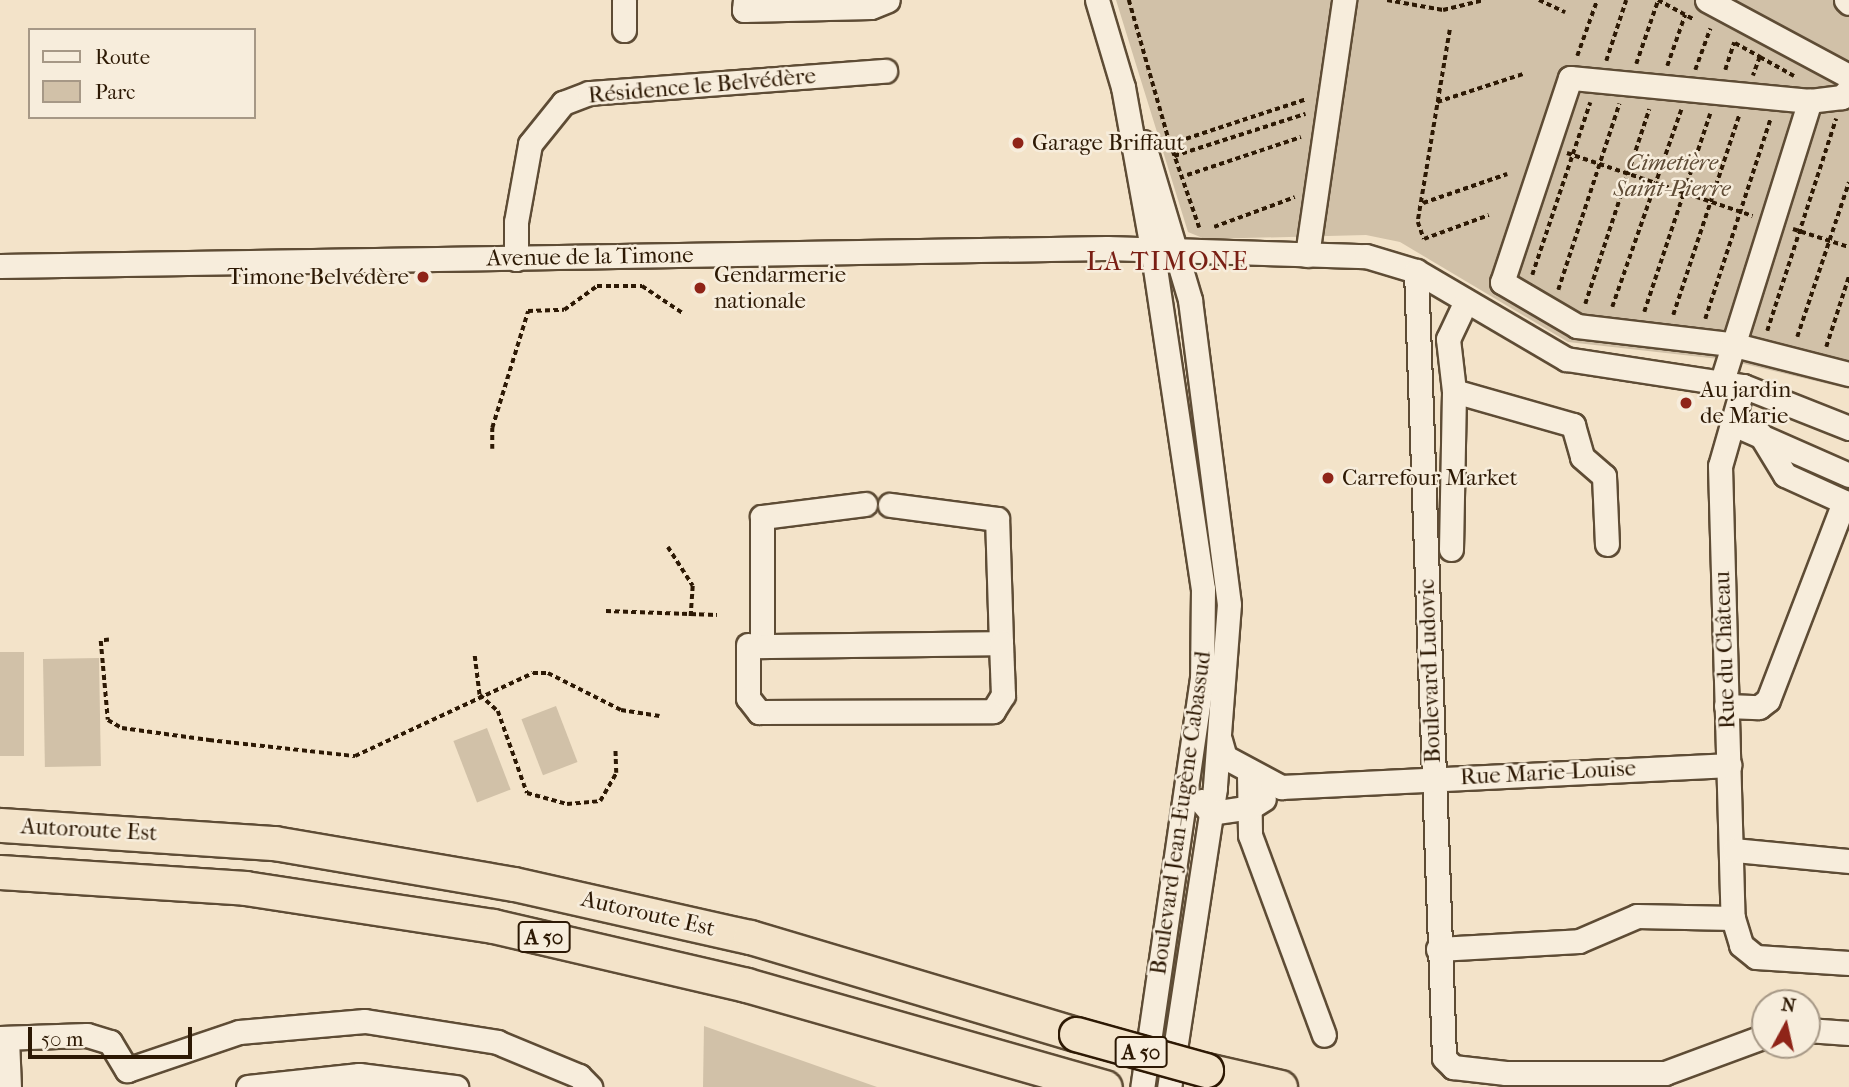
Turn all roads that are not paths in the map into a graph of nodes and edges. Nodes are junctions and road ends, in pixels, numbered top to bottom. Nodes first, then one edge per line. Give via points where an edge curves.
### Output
1 (624, 0) edge
2 (744, 0) edge
3 (888, 0) edge
4 (1097, 0) edge
5 (1344, 0) edge
6 (1707, 0) edge
7 (624, 30) dead end
8 (885, 71) dead end
9 (1123, 86) junction
10 (1847, 88) edge
11 (1810, 101) junction
12 (1152, 248) junction
13 (1180, 249) junction
14 (1307, 255) junction
15 (516, 259) junction
16 (0, 266) edge
17 (1416, 271) junction
18 (1466, 301) junction
19 (1731, 344) junction
20 (1849, 374) edge
21 (1732, 384) junction
22 (1454, 391) junction
23 (1731, 422) junction
24 (1849, 428) edge
25 (1760, 434) junction
26 (1849, 475) edge
27 (1847, 503) edge
28 (865, 505) dead end
29 (890, 505) dead end
30 (1220, 535) junction
31 (1196, 538) junction
32 (1607, 544) dead end
33 (1451, 549) dead end
34 (1001, 643) junction
35 (748, 645) dead end
36 (1726, 706) junction
37 (1193, 737) junction
38 (1220, 740) junction
39 (1729, 765) junction
40 (1249, 775) junction
41 (1433, 779) junction
42 (1281, 787) junction
43 (1251, 807) junction
44 (1211, 813) junction
45 (0, 825) edge
46 (1734, 850) junction
47 (1849, 861) edge
48 (0, 872) edge
49 (1733, 918) junction
50 (1438, 949) junction
51 (1849, 963) edge
52 (1821, 1031) edge
53 (1849, 1033) edge
54 (1324, 1035) dead end
55 (3, 1038) edge
56 (1751, 1041) edge
57 (131, 1079) edge
58 (1090, 1083) edge
59 (9, 1087) edge
60 (248, 1087) edge
61 (456, 1087) edge
62 (590, 1087) edge
63 (1142, 1087) edge
64 (1169, 1087) edge
65 (1280, 1087) edge

1 - 7 street
2 - 3 street via 744,10 871,7
4 - 9 street
5 - 14 street
6 - 10 street
8 - 15 street, Résidence le Belvédère via 589,93 563,103 530,144 516,222
9 - 12 street, Boulevard Jean-Eugène Cabassud
9 - 13 street, Boulevard Jean-Eugène Cabassud
10 - 11 street
11 - 19 street, Rue du Château
11 - 19 street via 1570,78 1502,282 1577,326
12 - 13 street, Avenue de la Timone
12 - 15 street, Avenue de la Timone
12 - 31 street, Boulevard Jean-Eugène Cabassud
13 - 14 street, Avenue de la Timone
13 - 30 street, Boulevard Jean-Eugène Cabassud
14 - 17 street, Avenue de la Timone via 1366,256
15 - 16 street, Avenue de la Timone
17 - 18 street, Avenue de la Timone
17 - 41 street, Boulevard Ludovic
18 - 21 street, Avenue de la Timone via 1566,359
18 - 22 street via 1448,340
19 - 20 street via 1821,362
19 - 21 street, Rue du Château
21 - 23 street, Rue du Château
21 - 24 street, Avenue de la Timone
22 - 32 street via 1573,425 1582,457 1604,476
22 - 33 street
23 - 25 street
23 - 36 street, Rue du Château via 1720,466
25 - 26 street
25 - 27 street via 1785,475
27 - 36 street via 1768,700 1759,707
28 - 34 street via 762,517 762,646
29 - 34 street via 997,519
30 - 31 street
30 - 38 street, Boulevard Jean-Eugène Cabassud via 1230,633
31 - 37 street, Boulevard Jean-Eugène Cabassud via 1205,632
34 - 35 street via 1000,706 979,711 759,712 748,698
36 - 39 street, Rue du Château
37 - 44 street via 1196,795
37 - 63 street, Boulevard Jean-Eugène Cabassud
38 - 40 street, Rue Marie-Louise via 1225,757
38 - 44 street, Boulevard Jean-Eugène Cabassud
39 - 41 street, Rue Marie-Louise
39 - 46 street, Rue du Château
40 - 42 street, Rue Marie-Louise
40 - 43 street
41 - 42 street, Rue Marie-Louise
41 - 50 street, Boulevard Ludovic
42 - 43 street
43 - 44 street
43 - 54 street via 1250,835
44 - 64 street, Boulevard Jean-Eugène Cabassud
45 - 65 highway, Autoroute Est / A 50, bridge via 274,843 514,884 750,937 1076,1034
46 - 47 street
46 - 49 street, Rue du Château
48 - 58 highway, Autoroute Est / A 50 via 245,888 492,926 746,985
49 - 50 street via 1637,916 1579,941
49 - 51 street via 1741,945 1756,957
50 - 56 street, Boulevard Ludovic via 1444,1058 1453,1067 1665,1073
52 - 53 street
55 - 57 street via 87,1035 110,1042
55 - 59 street
57 - 62 street via 239,1031 365,1021 497,1042 579,1076
60 - 61 street via 359,1076

